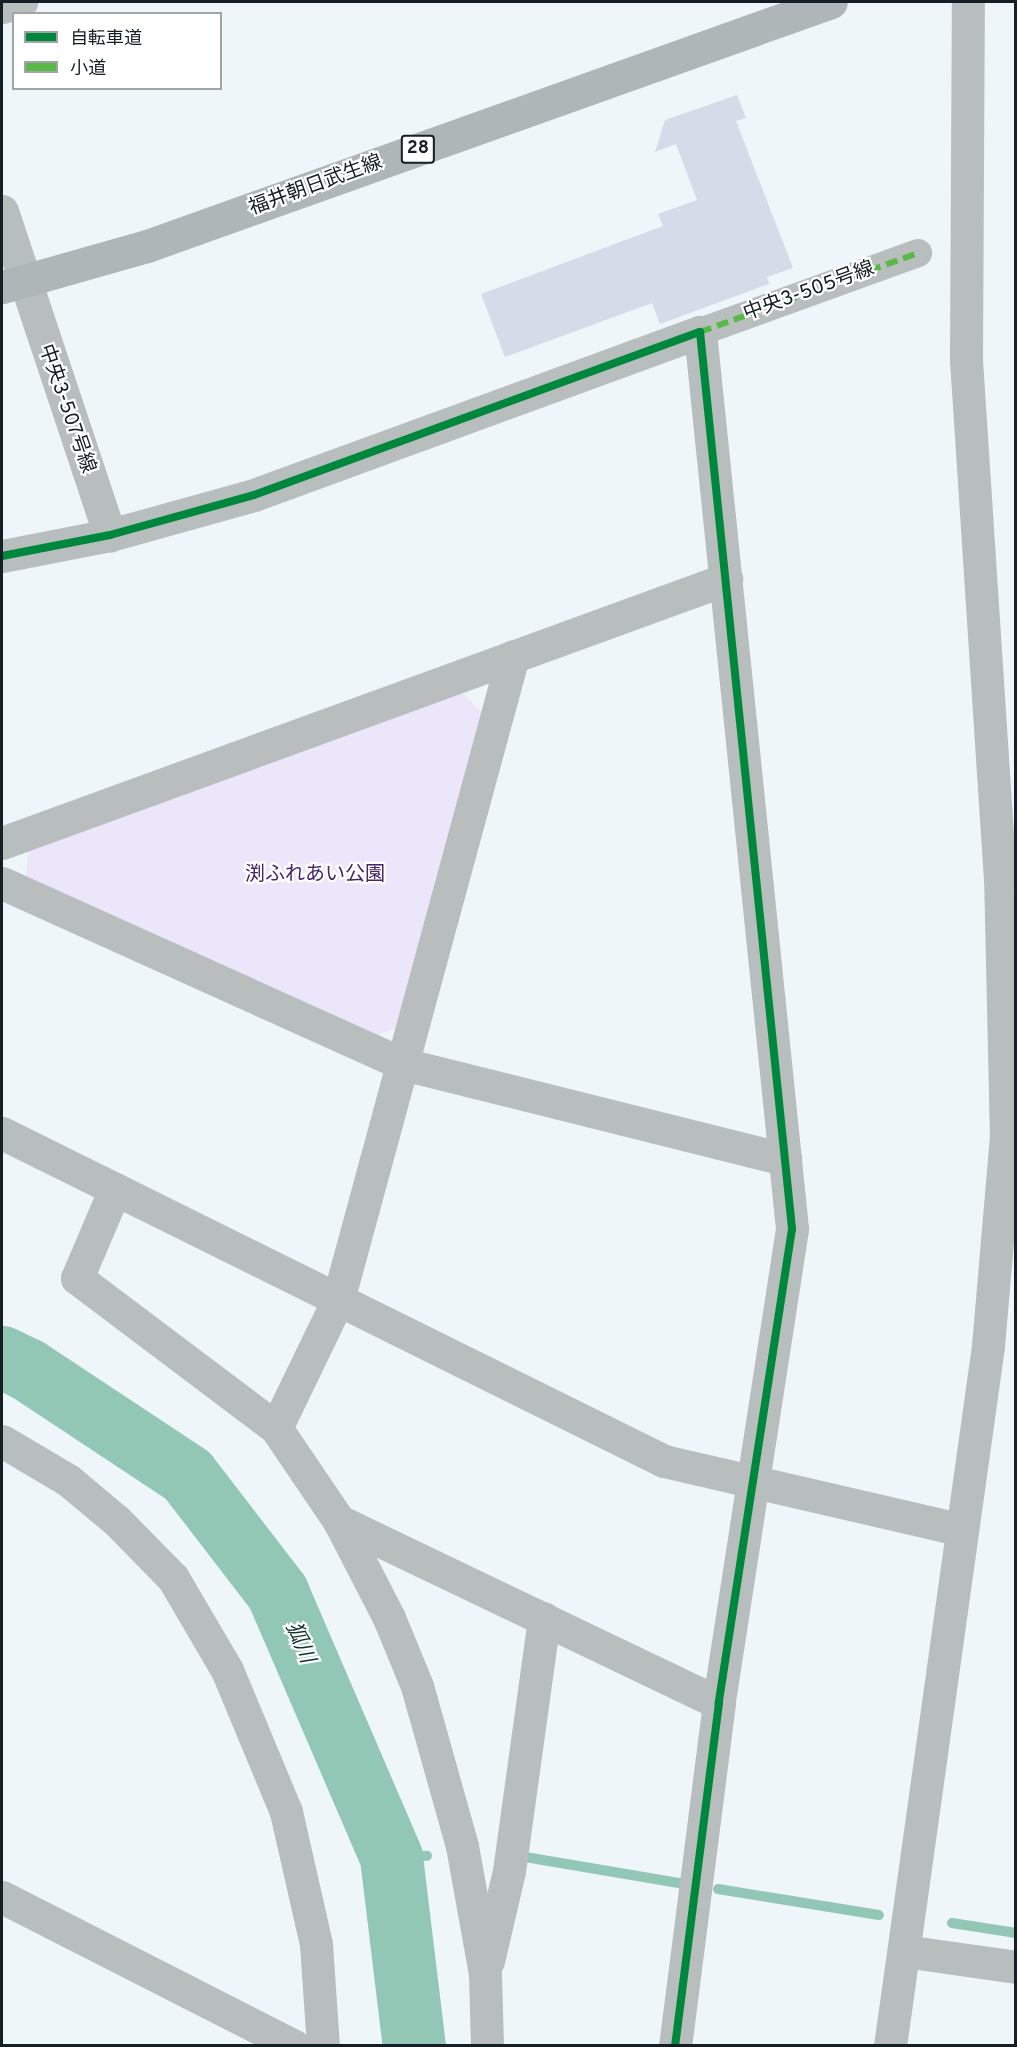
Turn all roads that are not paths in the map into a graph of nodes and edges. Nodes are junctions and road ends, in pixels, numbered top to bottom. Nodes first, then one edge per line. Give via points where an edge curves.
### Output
1 (21, 2) edge
2 (831, 2) edge
3 (968, 2) edge
4 (2, 7) edge
5 (2, 211) edge
6 (918, 253) dead end
7 (12, 284) edge
8 (700, 332) junction
9 (110, 535) junction
10 (2, 556) edge
11 (726, 579) junction
12 (513, 656) junction
13 (2, 843) edge
14 (2, 883) edge
15 (403, 1064) junction
16 (2, 1133) edge
17 (785, 1159) junction
18 (115, 1189) junction
19 (338, 1300) junction
20 (276, 1428) junction
21 (2, 1441) edge
22 (751, 1481) junction
23 (339, 1521) junction
24 (962, 1530) junction
25 (544, 1618) junction
26 (719, 1703) junction
27 (2, 1898) edge
28 (904, 1951) junction
29 (1016, 1967) edge
30 (485, 1974) junction
31 (294, 2046) edge
32 (323, 2046) edge
33 (488, 2046) edge
34 (675, 2046) edge
35 (890, 2046) edge

1 - 4 street
2 - 7 main road, 福井朝日武生線 / 28 via 147,246
3 - 24 street via 966,360 1000,880 1005,1138 988,1346
5 - 7 street, 中央3-507号線
6 - 8 street, 中央3-505号線
7 - 9 street, 中央3-507号線
8 - 9 street via 254,495
8 - 11 street
9 - 10 street
11 - 12 street
11 - 17 street
12 - 13 street
12 - 15 street
14 - 15 street
15 - 17 street
15 - 19 street
16 - 18 street
17 - 22 street via 792,1229
18 - 19 street
18 - 20 street via 77,1278
19 - 20 street
19 - 22 street via 664,1461
20 - 23 street
21 - 32 street via 68,1480 117,1521 173,1578 227,1670 285,1812 316,1944
22 - 24 street
22 - 26 street
23 - 25 street
23 - 30 street via 417,1686 462,1846
24 - 28 street
25 - 26 street
25 - 30 street via 509,1871
26 - 34 street
27 - 31 street
28 - 29 street
28 - 35 street
30 - 33 street

